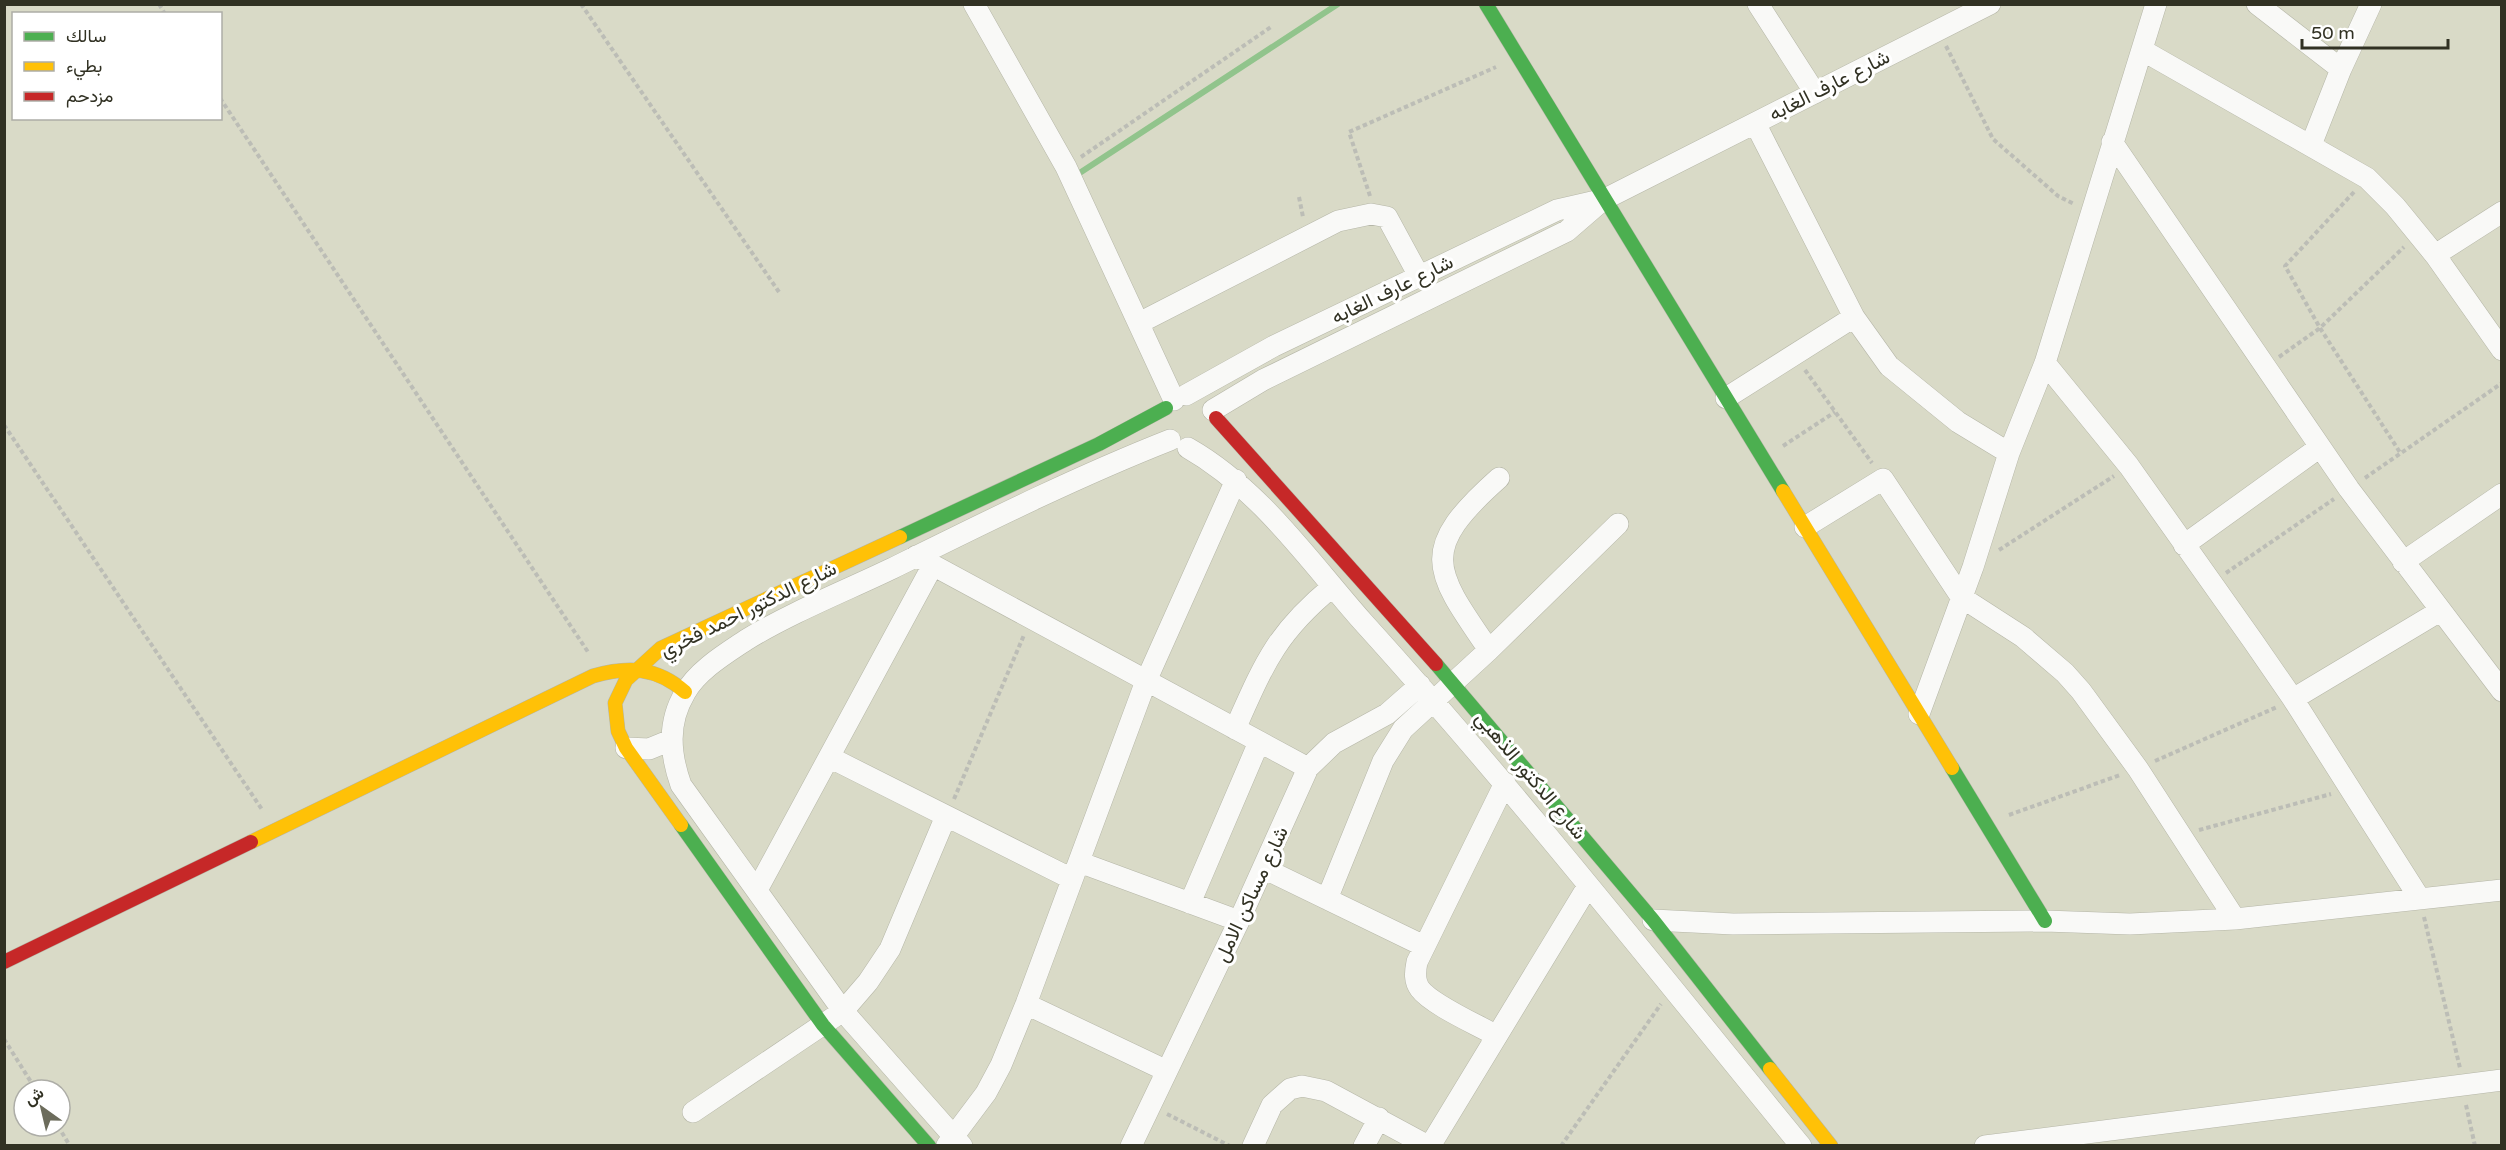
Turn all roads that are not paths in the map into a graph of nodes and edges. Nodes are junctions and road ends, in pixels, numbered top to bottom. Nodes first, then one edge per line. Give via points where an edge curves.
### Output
1 (974, 4) edge
2 (1486, 4) edge
3 (1758, 4) edge
4 (1990, 4) edge
5 (2156, 4) edge
6 (2257, 4) edge
7 (2371, 4) edge
8 (2142, 50) junction
9 (2341, 69) junction
10 (1815, 93) junction
11 (1755, 123) junction
12 (2112, 142) junction
13 (2311, 145) junction
14 (1605, 199) junction
15 (2502, 212) edge
16 (2435, 255) junction
17 (1419, 276) junction
18 (1854, 317) junction
19 (1139, 323) junction
20 (2502, 350) edge
21 (2045, 363) junction
22 (1726, 398) junction
23 (1175, 401) junction
24 (1215, 414) junction
25 (1179, 444) junction
26 (2320, 447) junction
27 (2009, 453) junction
28 (1499, 478) dead end
29 (1236, 480) junction
30 (2502, 494) edge
31 (1618, 524) dead end
32 (1805, 527) junction
33 (2184, 544) junction
34 (925, 561) junction
35 (2403, 562) junction
36 (1332, 587) junction
37 (1961, 597) junction
38 (2440, 611) junction
39 (1490, 650) junction
40 (636, 668) junction
41 (1146, 681) junction
42 (2499, 682) edge
43 (1453, 683) junction
44 (685, 692) junction
45 (1427, 693) junction
46 (2293, 699) junction
47 (1919, 714) junction
48 (1235, 729) junction
49 (671, 740) junction
50 (1259, 742) junction
51 (626, 748) junction
52 (829, 757) junction
53 (1308, 768) junction
54 (1506, 783) junction
55 (946, 816) junction
56 (1263, 868) junction
57 (1075, 870) junction
58 (1588, 886) junction
59 (757, 890) junction
60 (2502, 890) edge
61 (1327, 899) junction
62 (2420, 899) junction
63 (1190, 903) junction
64 (2235, 919) junction
65 (1653, 920) junction
66 (1239, 921) junction
67 (2045, 921) junction
68 (1424, 946) junction
69 (4, 962) edge
70 (1026, 1004) junction
71 (843, 1011) junction
72 (823, 1025) junction
73 (1497, 1036) junction
74 (1167, 1071) junction
75 (2502, 1080) edge
76 (693, 1112) dead end
77 (1379, 1118) junction
78 (954, 1143) edge
79 (929, 1146) edge
80 (1131, 1146) edge
81 (1253, 1146) edge
82 (1364, 1146) edge
83 (1429, 1146) edge
84 (1801, 1146) edge
85 (1831, 1146) edge
86 (1985, 1146) edge

1 - 19 street via 1066,167
2 - 14 street
3 - 10 street
4 - 10 street, شارع عارف الغابه
5 - 8 street
6 - 9 street
7 - 9 street
8 - 12 street
8 - 13 street
9 - 13 street
10 - 11 street, شارع عارف الغابه
11 - 14 street, شارع عارف الغابه
11 - 18 street
12 - 21 street
12 - 26 street
13 - 16 street via 2367,178
14 - 17 street, شارع عارف الغابه via 1557,210
14 - 22 street
14 - 24 street, شارع عارف الغابه via 1567,231 1263,380
15 - 16 street
16 - 20 street
17 - 19 street via 1387,217 1376,214 1338,221 1306,235
17 - 23 street, شارع عارف الغابه via 1274,346
18 - 22 street
18 - 27 street via 1902,379 1958,422
19 - 23 street
21 - 27 street
21 - 33 street via 2129,466
22 - 32 street
23 - 24 street via 1197,396
23 - 25 street via 1163,419 1164,430
23 - 40 street, شارع الدكتور احمد فخري via 1089,449 661,648
24 - 25 street via 1212,436 1206,443
24 - 43 street, شارع الدكتور الذهبي
25 - 29 street, شارع الدكتور الذهبي
25 - 34 street, شارع الدكتور احمد فخري
26 - 33 street
26 - 35 street
27 - 37 street
28 - 39 street via 1452,528 1442,557 1451,595
29 - 36 street, شارع الدكتور الذهبي
29 - 41 street
30 - 35 street
31 - 39 street
32 - 37 street via 1884,478
32 - 47 street
33 - 46 street
34 - 41 street
34 - 44 street, شارع الدكتور احمد فخري via 747,640 700,674
34 - 52 street
35 - 38 street
36 - 45 street, شارع الدكتور الذهبي
36 - 48 street via 1276,642
37 - 47 street
37 - 64 street via 2023,637 2065,673 2124,750
38 - 42 street
38 - 46 street
39 - 43 street
40 - 44 street via 663,675
40 - 51 street, شارع الدكتور احمد فخري via 625,679 614,706 614,721
40 - 69 street via 601,673
41 - 48 street
41 - 57 street
43 - 45 street
43 - 65 street, شارع الدكتور الذهبي
44 - 49 street, شارع الدكتور احمد فخري via 675,715
45 - 53 street, شارع مساكن الامل via 1334,743
45 - 54 street, شارع الدكتور الذهبي
45 - 61 street via 1392,744
46 - 62 street
47 - 67 street
48 - 50 street
49 - 51 street via 649,749
49 - 59 street, شارع الدكتور احمد فخري via 673,763 681,785
50 - 53 street
50 - 63 street
51 - 72 street, شارع الدكتور احمد فخري
52 - 55 street
52 - 59 street
53 - 56 street, شارع مساكن الامل
54 - 58 street, شارع الدكتور الذهبي
54 - 68 street
55 - 57 street
55 - 71 street via 890,949
56 - 61 street
56 - 66 street, شارع مساكن الامل
57 - 63 street
57 - 70 street
58 - 73 street
58 - 84 street, شارع الدكتور الذهبي
59 - 71 street, شارع الدكتور احمد فخري
60 - 62 street
61 - 68 street
62 - 64 street
63 - 66 street
64 - 67 street via 2130,924
65 - 67 street via 1733,924
65 - 85 street, شارع الدكتور الذهبي
66 - 74 street, شارع مساكن الامل
68 - 73 street via 1415,976 1419,988 1429,998
70 - 74 street
70 - 78 street via 1001,1065
71 - 72 street
71 - 78 street, شارع الدكتور احمد فخري
72 - 76 street
72 - 79 street, شارع الدكتور احمد فخري
73 - 83 street
74 - 80 street, شارع مساكن الامل
75 - 86 street
77 - 81 street via 1326,1091 1302,1086 1290,1089 1272,1105
77 - 82 street
77 - 83 street

